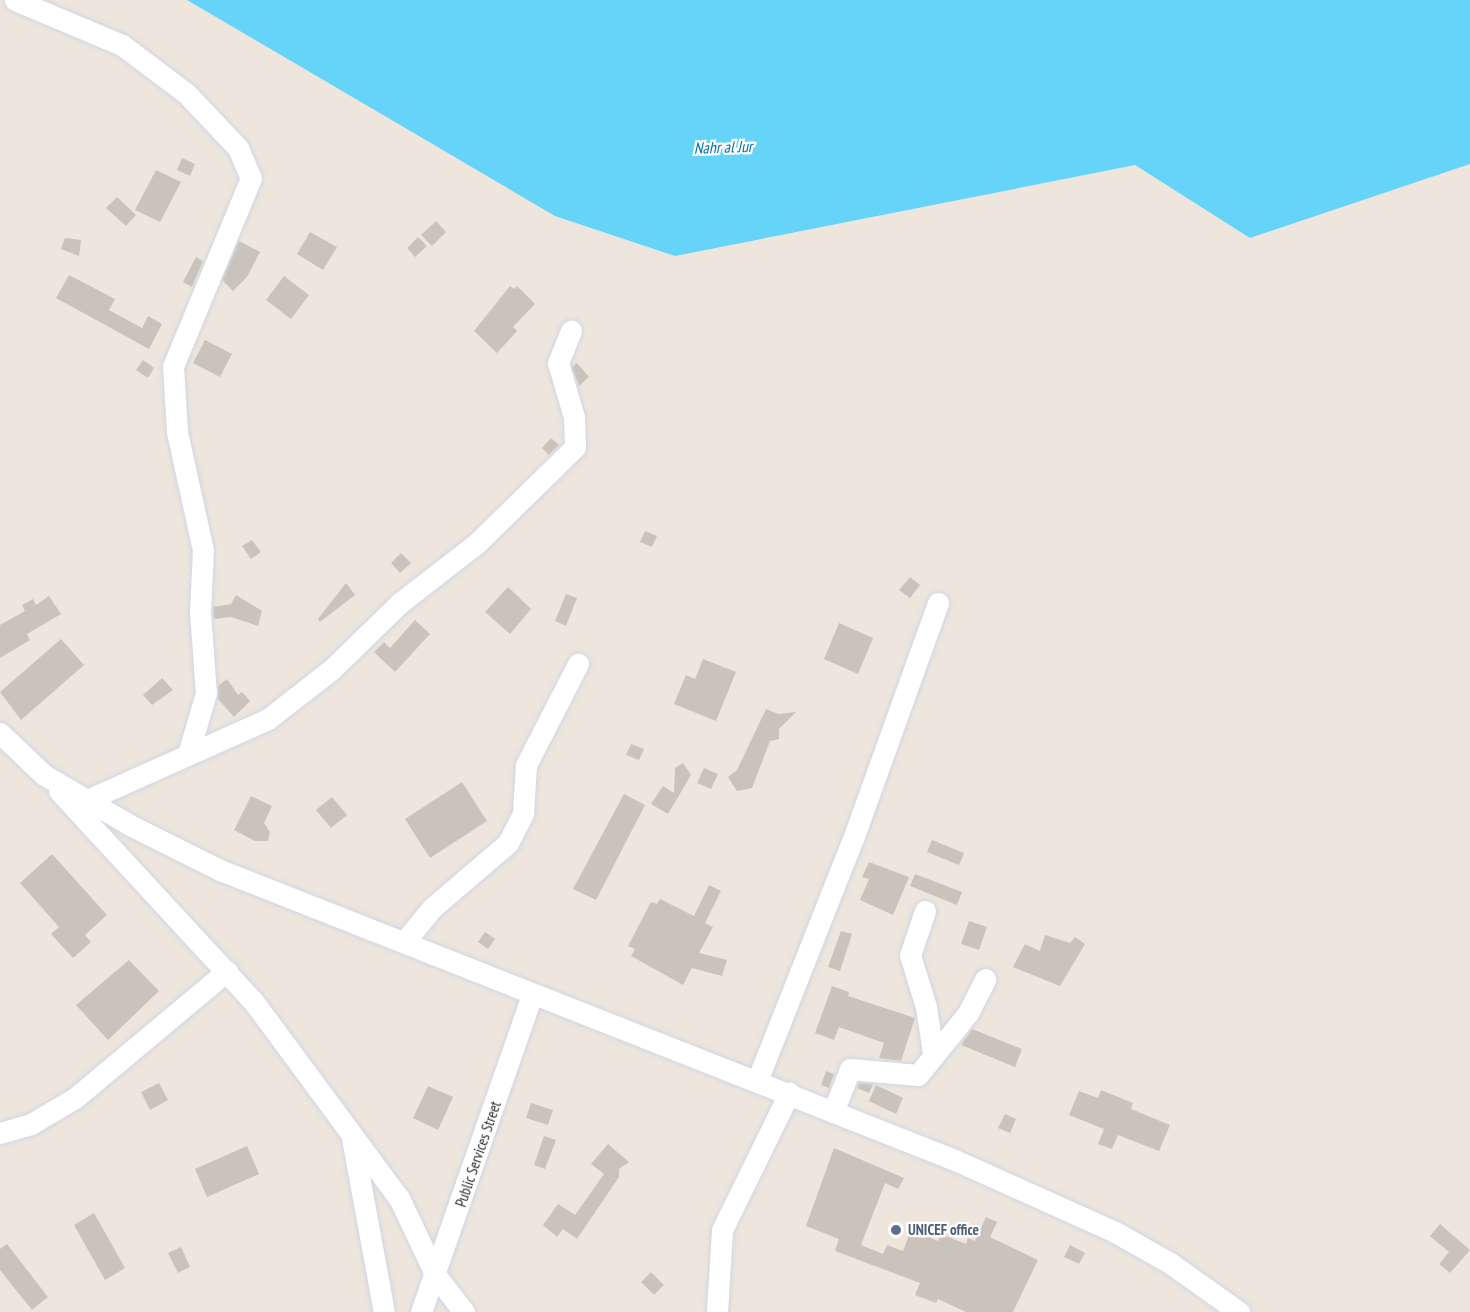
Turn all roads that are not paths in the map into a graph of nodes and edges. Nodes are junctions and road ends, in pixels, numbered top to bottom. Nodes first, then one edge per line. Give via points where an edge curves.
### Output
1 (15, 0) edge
2 (571, 331) dead end
3 (938, 603) dead end
4 (578, 664) dead end
5 (0, 733) edge
6 (188, 754) junction
7 (44, 775) junction
8 (87, 800) junction
9 (925, 911) dead end
10 (405, 941) junction
11 (227, 971) junction
12 (985, 979) dead end
13 (532, 995) junction
14 (933, 1053) junction
15 (757, 1081) junction
16 (789, 1093) junction
17 (833, 1112) junction
18 (350, 1132) junction
19 (0, 1133) edge
20 (436, 1276) junction
21 (384, 1312) edge
22 (422, 1312) edge
23 (464, 1312) edge
24 (717, 1312) edge
25 (1238, 1312) edge

1 - 6 street via 122,45 186,93 238,148 251,178 173,366 177,432 203,550 200,612 206,693
2 - 6 street via 558,363 574,417 575,447 477,543 401,602 332,669 268,719
3 - 15 street via 853,839
4 - 10 street via 526,765 523,814 508,843 432,908
5 - 7 street
6 - 8 street
7 - 8 street
7 - 11 street
8 - 10 street via 220,870
9 - 14 street via 910,955 926,1007
10 - 13 street
11 - 18 street
11 - 19 street via 75,1098 31,1124
12 - 14 street via 968,1013
13 - 15 street
13 - 20 street, Public Services Street
14 - 17 street via 918,1075 850,1069
15 - 16 street
16 - 17 street
16 - 24 street via 722,1230
17 - 25 street via 955,1160 1115,1232 1170,1263
18 - 20 street via 399,1198
18 - 21 street
20 - 22 street, Public Services Street
20 - 23 street

